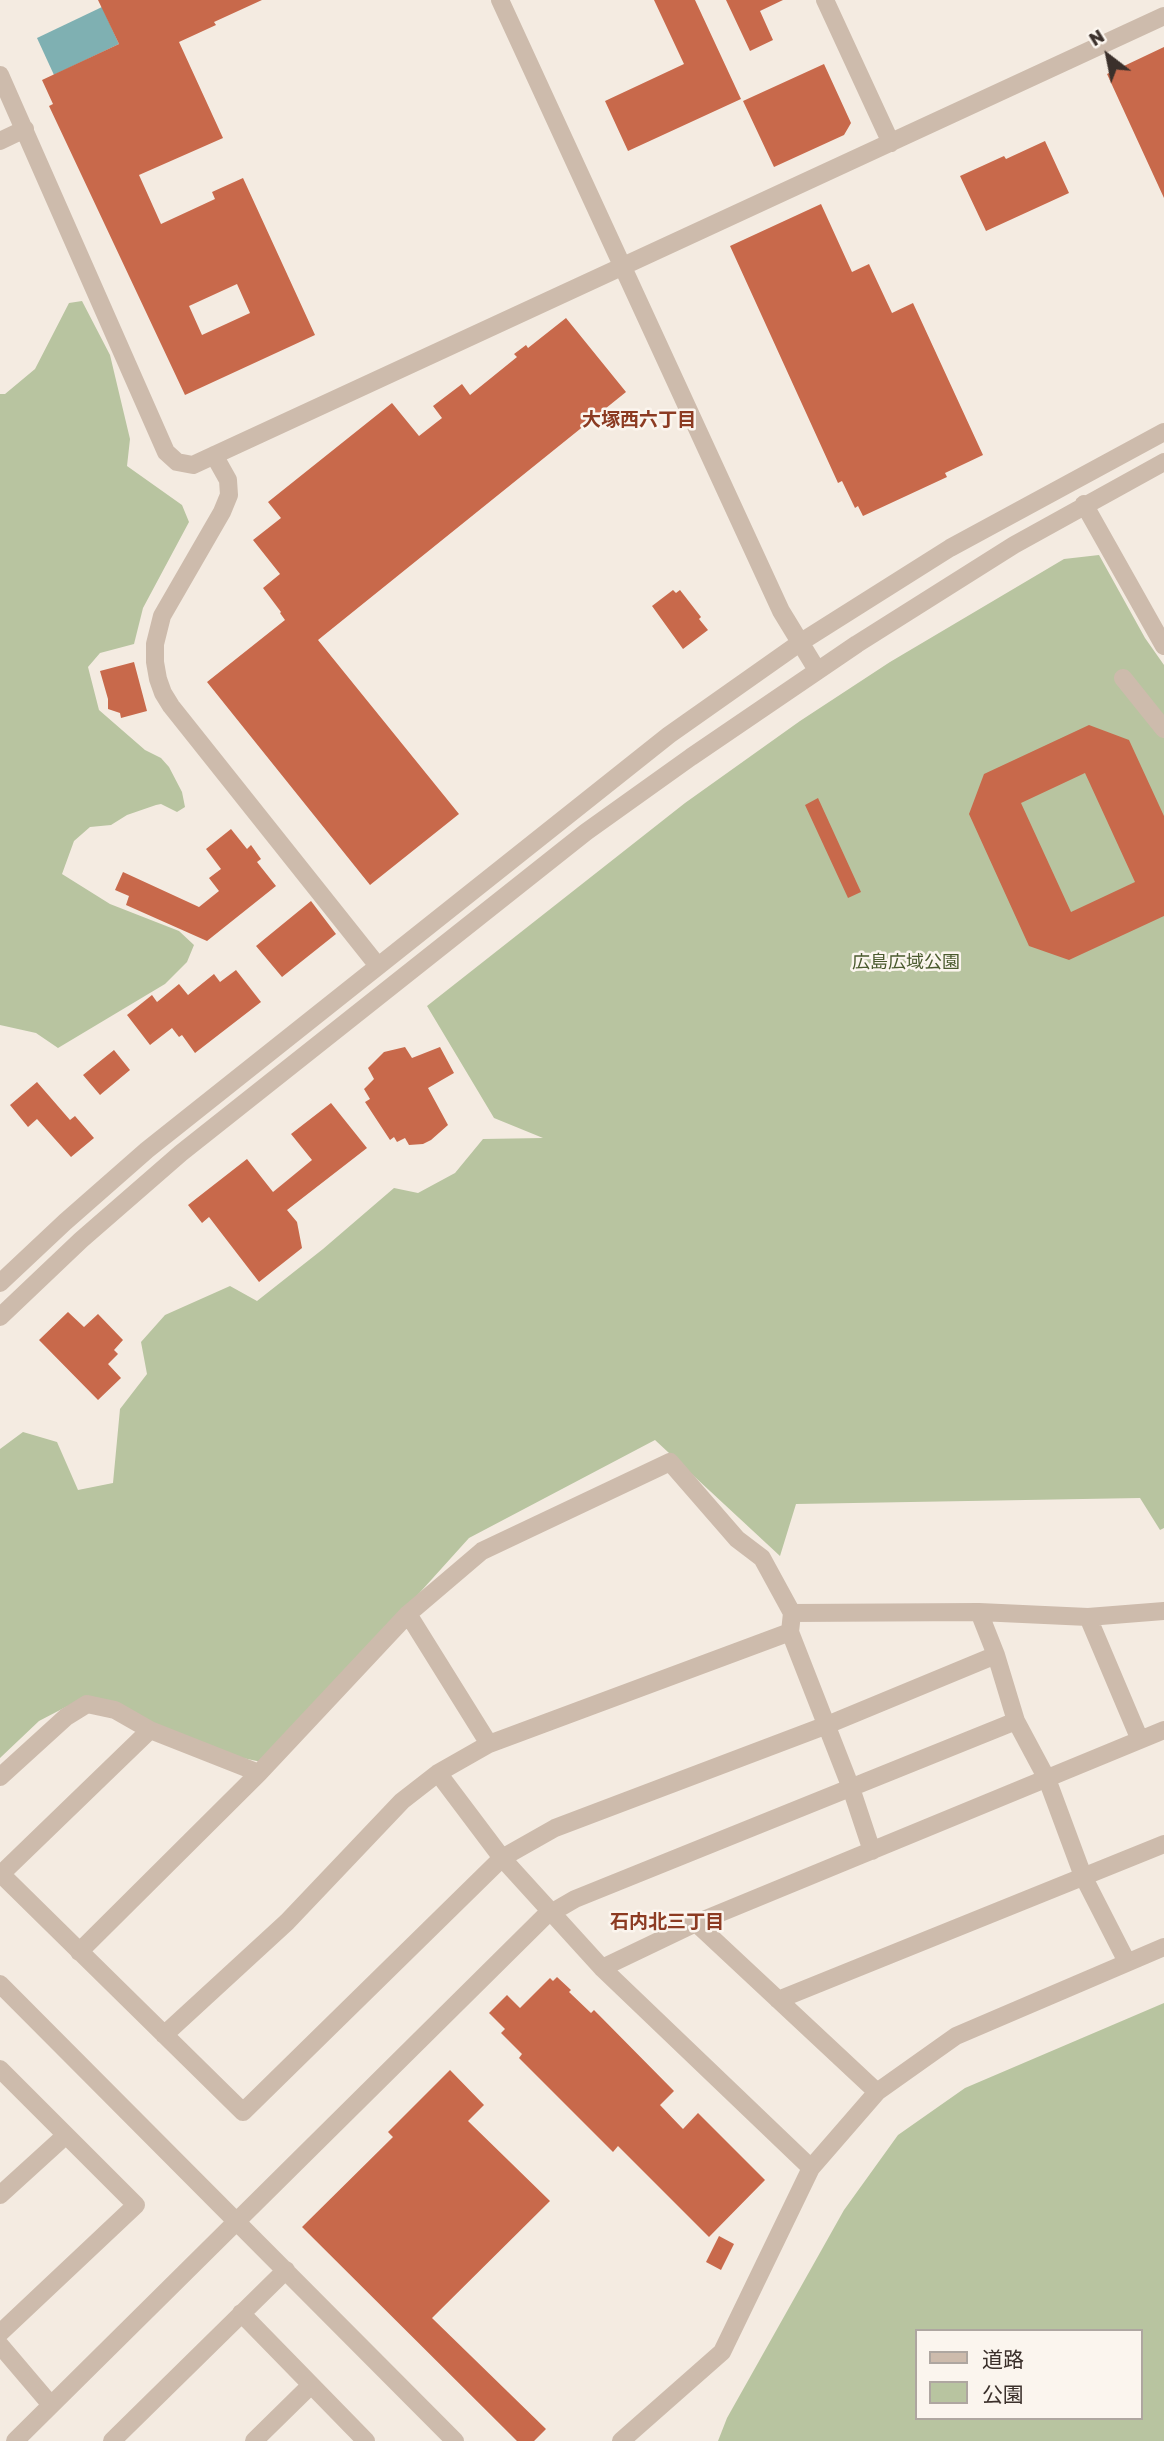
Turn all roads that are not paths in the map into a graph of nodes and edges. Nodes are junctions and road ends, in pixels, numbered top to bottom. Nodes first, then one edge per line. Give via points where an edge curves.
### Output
1 (500, 0) edge
2 (825, 0) edge
3 (1164, 16) edge
4 (0, 75) edge
5 (25, 129) junction
6 (0, 141) edge
7 (891, 143) junction
8 (622, 265) junction
9 (1164, 432) edge
10 (214, 455) junction
11 (1164, 462) edge
12 (1084, 505) junction
13 (801, 642) junction
14 (1164, 646) edge
15 (817, 670) junction
16 (1123, 678) dead end
17 (1164, 729) edge
18 (378, 966) junction
19 (0, 1283) edge
20 (0, 1317) edge
21 (1164, 1611) edge
22 (979, 1612) junction
23 (408, 1614) junction
24 (792, 1614) junction
25 (1088, 1617) junction
26 (790, 1632) junction
27 (996, 1655) junction
28 (1016, 1721) junction
29 (827, 1725) junction
30 (150, 1730) junction
31 (1164, 1730) edge
32 (1140, 1740) junction
33 (489, 1744) junction
34 (259, 1773) junction
35 (438, 1773) junction
36 (0, 1777) edge
37 (1047, 1779) junction
38 (851, 1788) junction
39 (1164, 1844) edge
40 (872, 1851) junction
41 (502, 1858) junction
42 (1083, 1876) junction
43 (552, 1912) junction
44 (696, 1923) junction
45 (1164, 1947) edge
46 (79, 1952) junction
47 (1127, 1962) junction
48 (602, 1968) junction
49 (0, 1984) edge
50 (778, 2000) junction
51 (164, 2035) junction
52 (0, 2070) edge
53 (877, 2092) junction
54 (66, 2135) junction
55 (811, 2168) junction
56 (0, 2196) edge
57 (238, 2220) junction
58 (286, 2270) junction
59 (241, 2313) junction
60 (0, 2333) edge
61 (0, 2345) edge
62 (311, 2385) junction
63 (51, 2405) junction
64 (15, 2441) edge
65 (112, 2441) edge
66 (254, 2441) edge
67 (366, 2441) edge
68 (455, 2441) edge
69 (621, 2441) edge

1 - 8 street
2 - 7 street
3 - 7 street
4 - 5 street
5 - 6 street
5 - 10 street via 166,452 177,462 193,464
7 - 8 street
8 - 10 street
8 - 13 street via 781,611
9 - 13 street via 950,548
10 - 18 street via 228,480 229,495 162,616 155,644 158,679 171,705
11 - 12 street
12 - 14 street
12 - 15 street
13 - 15 street
13 - 18 street via 669,735
15 - 20 street via 586,832 131,1196
16 - 17 street
18 - 19 street via 147,1150
21 - 25 street
22 - 24 street
22 - 25 street
22 - 27 street
23 - 24 street via 482,1551 670,1462 737,1539 762,1558
23 - 33 street
23 - 34 street
24 - 26 street
25 - 32 street
26 - 29 street
26 - 33 street
27 - 28 street
27 - 29 street
28 - 37 street
28 - 38 street
29 - 38 street
29 - 41 street via 555,1828
30 - 34 street
30 - 36 street via 115,1710 87,1704 66,1717
30 - 46 street via 1,1874
31 - 32 street
32 - 37 street
33 - 35 street
34 - 46 street
35 - 41 street
35 - 51 street via 402,1801 287,1922
37 - 40 street
37 - 42 street
38 - 40 street
38 - 43 street
39 - 42 street
40 - 44 street
41 - 43 street
41 - 51 street via 243,2112
42 - 47 street
42 - 50 street
43 - 48 street
43 - 57 street
44 - 48 street
44 - 50 street
45 - 47 street
46 - 51 street
47 - 53 street via 956,2036
48 - 55 street
49 - 57 street
50 - 53 street
52 - 54 street
53 - 55 street
54 - 56 street
54 - 60 street via 136,2205
55 - 69 street via 722,2352
57 - 58 street
57 - 63 street
58 - 59 street
58 - 68 street
59 - 62 street
59 - 65 street
61 - 63 street
62 - 66 street
62 - 67 street
63 - 64 street

